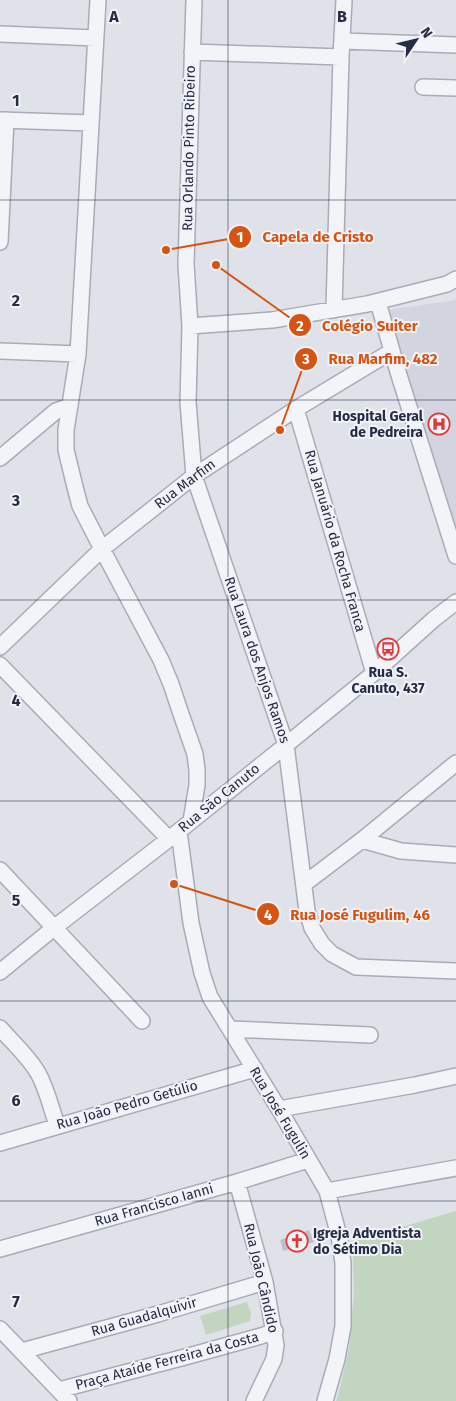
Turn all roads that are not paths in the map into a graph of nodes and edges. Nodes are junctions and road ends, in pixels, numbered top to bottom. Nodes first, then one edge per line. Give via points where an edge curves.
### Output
1 (98, 0) edge
2 (194, 0) edge
3 (344, 0) edge
4 (0, 34) edge
5 (96, 38) junction
6 (343, 41) junction
7 (456, 45) edge
8 (192, 52) junction
9 (341, 57) junction
10 (423, 87) dead end
11 (456, 88) edge
12 (3, 120) edge
13 (91, 124) junction
14 (0, 242) edge
15 (452, 282) edge
16 (378, 302) junction
17 (334, 309) junction
18 (190, 326) junction
19 (0, 351) edge
20 (392, 351) junction
21 (78, 354) junction
22 (70, 406) junction
23 (296, 409) junction
24 (0, 458) edge
25 (194, 476) junction
26 (102, 549) junction
27 (456, 556) edge
28 (456, 602) edge
29 (456, 608) edge
30 (434, 619) junction
31 (0, 647) edge
32 (0, 665) edge
33 (374, 673) junction
34 (286, 745) junction
35 (456, 763) edge
36 (179, 830) junction
37 (362, 840) junction
38 (456, 855) edge
39 (0, 870) edge
40 (304, 884) junction
41 (55, 927) junction
42 (456, 971) edge
43 (0, 972) edge
44 (142, 1021) dead end
45 (0, 1028) edge
46 (230, 1029) junction
47 (370, 1035) dead end
48 (255, 1069) junction
49 (456, 1076) edge
50 (279, 1109) junction
51 (57, 1125) junction
52 (0, 1142) edge
53 (308, 1160) junction
54 (456, 1168) edge
55 (237, 1182) junction
56 (327, 1191) junction
57 (0, 1249) edge
58 (265, 1282) junction
59 (0, 1329) edge
60 (275, 1331) junction
61 (22, 1352) junction
62 (64, 1395) edge
63 (254, 1401) edge
64 (324, 1401) edge

1 - 5 street, Rua José Fugulin
2 - 8 street, Rua Orlando Pinto Ribeiro
3 - 6 street
4 - 5 street
5 - 13 street, Rua José Fugulin
6 - 7 street
6 - 9 street
8 - 9 street
8 - 18 street, Rua Orlando Pinto Ribeiro via 186,264
9 - 17 street
10 - 11 street
12 - 13 street
12 - 14 street
13 - 21 street, Rua José Fugulin
15 - 16 street
16 - 17 street
16 - 20 street
17 - 18 street via 272,320
18 - 25 street, Rua Laura dos Anjos Ramos via 188,402
19 - 21 street
20 - 23 street, Rua Marfim
20 - 27 street
21 - 22 street, Rua José Fugulin
22 - 24 street via 56,411
22 - 26 street, Rua José Fugulin via 66,450 80,506
23 - 25 street, Rua Marfim
23 - 33 street, Rua Januário da Rocha Franca
25 - 26 street, Rua Marfim
25 - 34 street, Rua Laura dos Anjos Ramos
26 - 31 street, Rua Marfim
26 - 36 street, Rua José Fugulin via 161,660 195,754 198,785
28 - 30 street, Rua São Canuto
29 - 30 street, Rua São Canuto
30 - 33 street, Rua São Canuto
32 - 36 street
33 - 34 street, Rua São Canuto
34 - 36 street, Rua São Canuto
34 - 40 street, Rua Laura dos Anjos Ramos
35 - 37 street
36 - 41 street, Rua São Canuto
36 - 46 street, Rua José Fugulin via 190,918 202,973 210,997
37 - 38 street via 401,851
37 - 40 street
39 - 41 street
40 - 42 street, Rua Laura dos Anjos Ramos via 312,928 332,954 356,966
41 - 43 street, Rua São Canuto
41 - 44 street
45 - 51 street via 27,1057 43,1082
46 - 47 street
46 - 48 street, Rua José Fugulin
48 - 50 street, Rua José Fugulin
48 - 51 street, Rua João Pedro Getúlio
49 - 50 street
50 - 53 street, Rua José Fugulin
51 - 52 street, Rua João Pedro Getúlio
53 - 55 street, Rua Francisco Ianni
53 - 56 street, Rua José Fugulin
54 - 56 street
55 - 57 street, Rua Francisco Ianni
55 - 58 street, Rua João Cândido
56 - 64 street, Rua José Fugulin via 340,1236 344,1296 337,1359
58 - 60 street, Rua João Cândido
58 - 61 street, Rua Guadalquivir
59 - 61 street
60 - 62 street, Praça Ataíde Ferreira da Costa
60 - 63 street, Rua João Cândido via 274,1359
61 - 62 street

